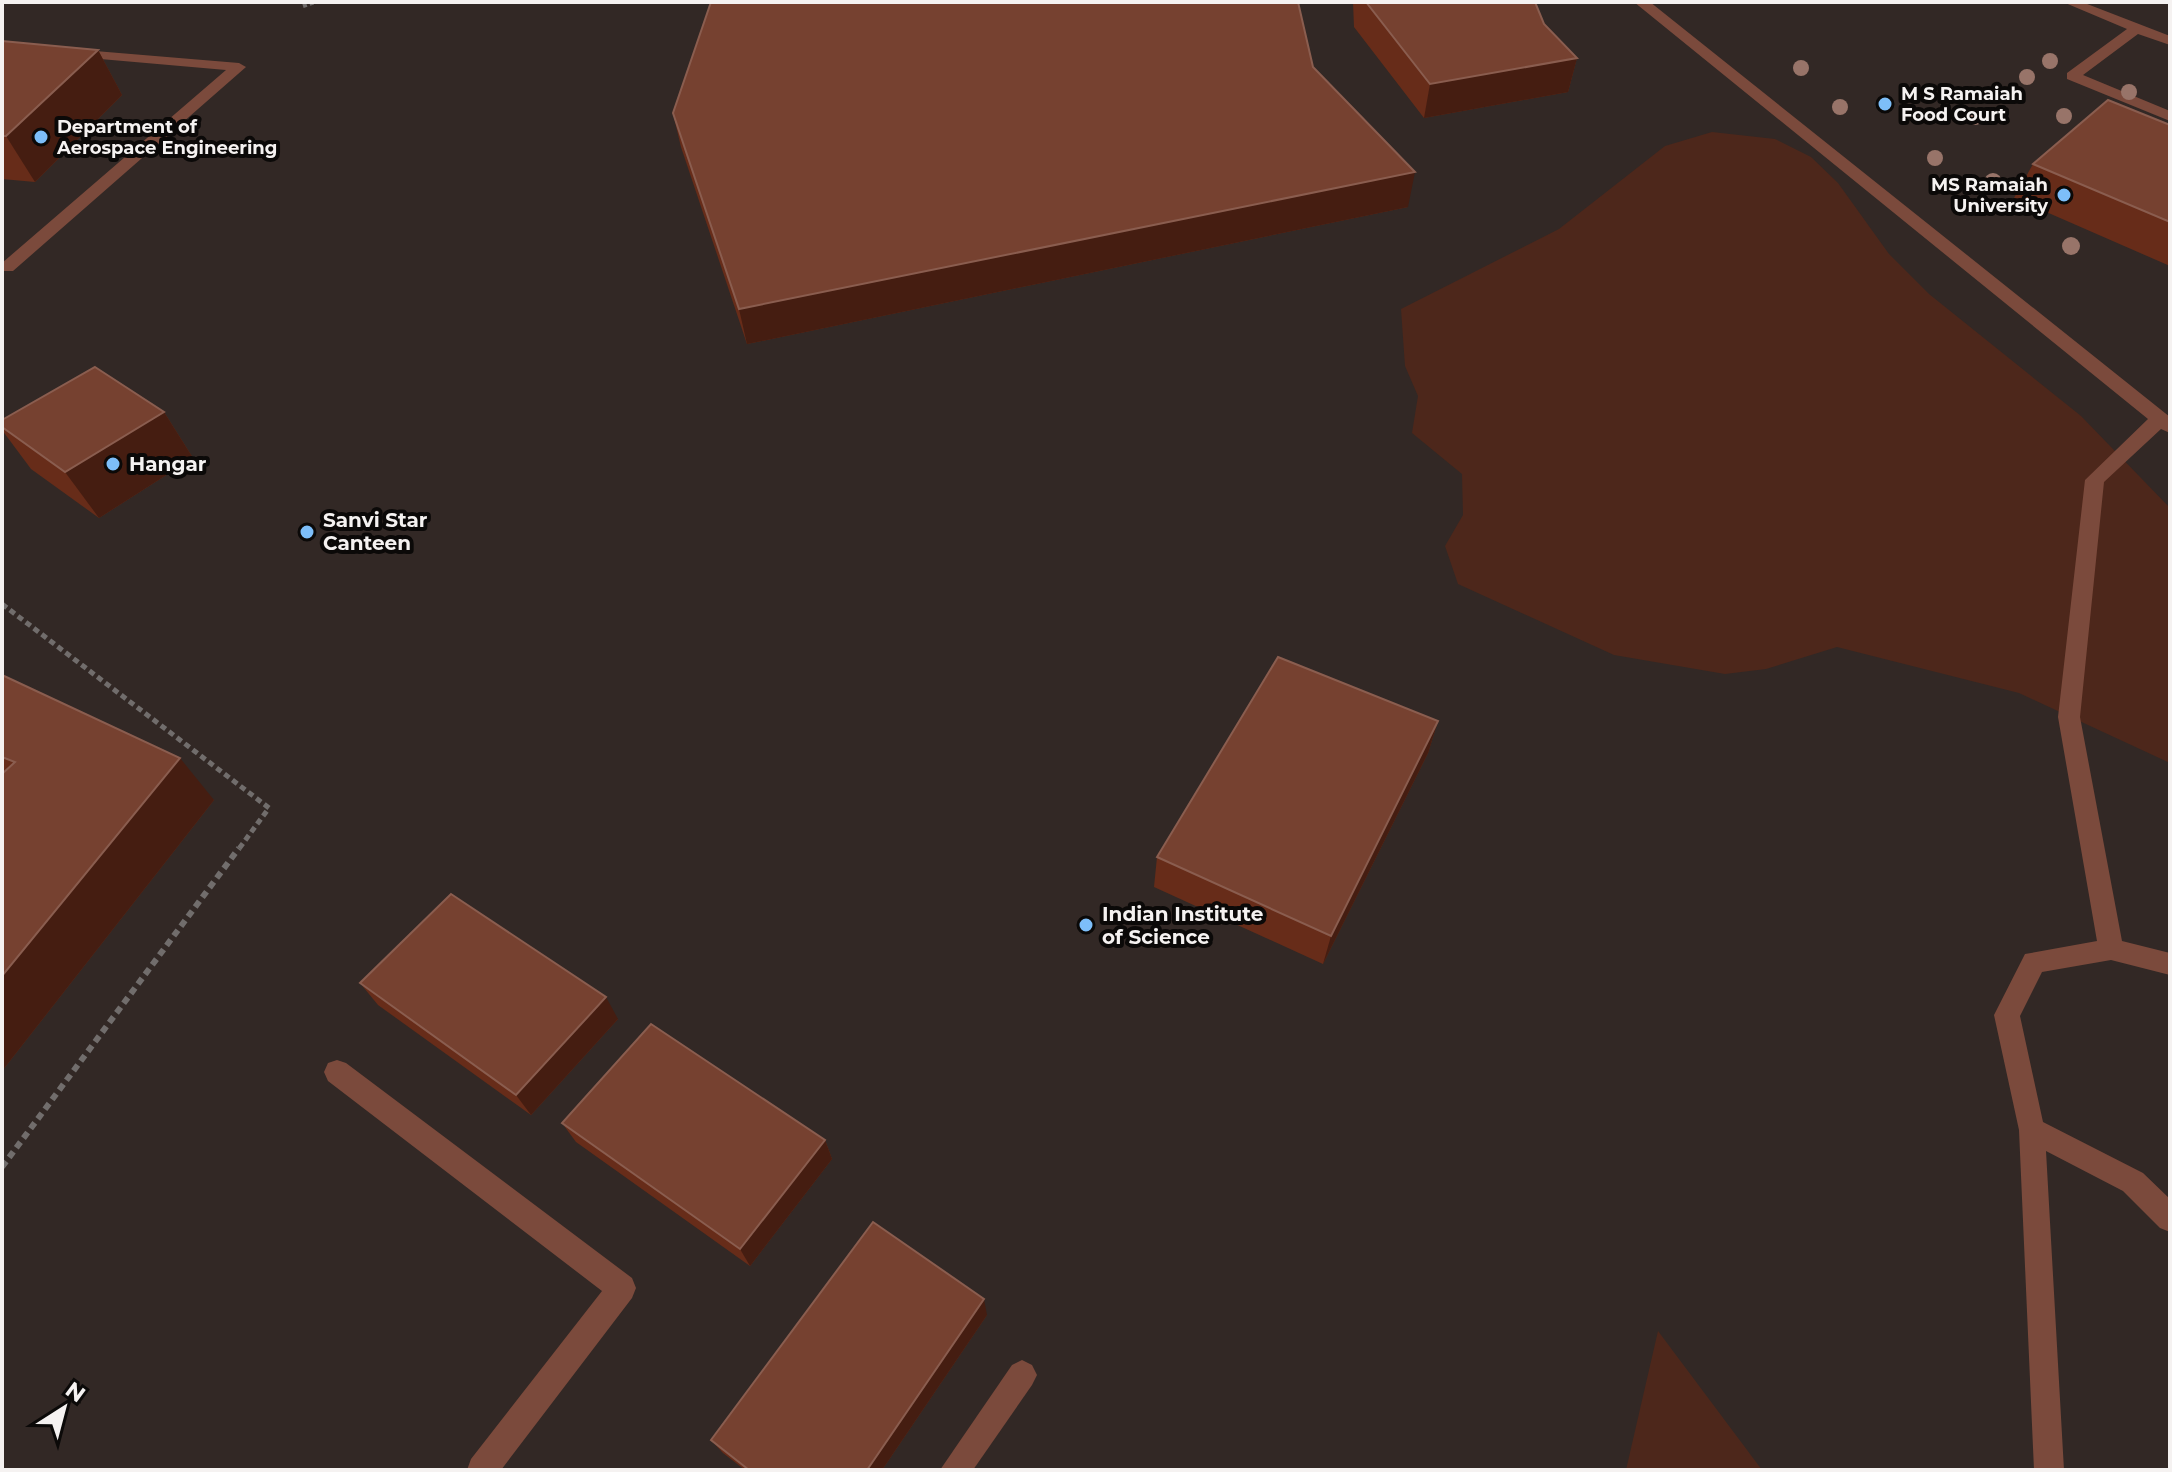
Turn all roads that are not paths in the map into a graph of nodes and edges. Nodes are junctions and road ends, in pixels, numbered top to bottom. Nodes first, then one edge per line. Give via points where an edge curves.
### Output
1 (1641, 2) edge
2 (2070, 2) edge
3 (2137, 28) junction
4 (2170, 41) edge
5 (49, 52) edge
6 (2170, 116) edge
7 (4, 269) edge
8 (2165, 423) edge
9 (2111, 949) junction
10 (2170, 964) edge
11 (337, 1072) dead end
12 (2032, 1130) junction
13 (2170, 1218) edge
14 (1022, 1375) dead end
15 (482, 1470) edge
16 (955, 1470) edge
17 (2049, 1470) edge

1 - 8 lane
2 - 3 lane
3 - 4 lane
3 - 6 lane via 2072,76
5 - 7 lane via 239,67
8 - 9 lane via 2095,480 2069,717
9 - 10 lane
9 - 12 lane via 2034,962 2007,1015
11 - 15 lane via 622,1288
12 - 13 lane via 2133,1182
12 - 17 lane
14 - 16 lane

